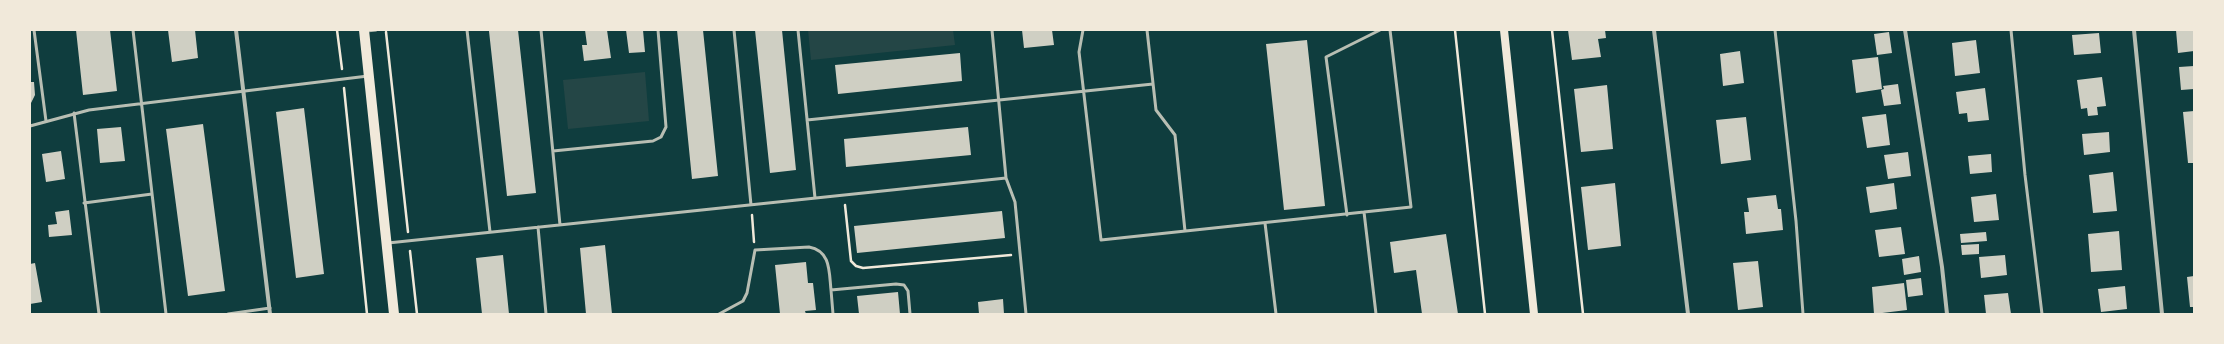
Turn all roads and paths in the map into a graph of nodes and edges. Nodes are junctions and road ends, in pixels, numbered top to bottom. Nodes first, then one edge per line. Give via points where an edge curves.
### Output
1 (34, 30) edge
2 (133, 30) edge
3 (236, 30) edge
4 (337, 30) edge
5 (376, 30) edge
6 (386, 30) edge
7 (467, 30) edge
8 (540, 30) edge
9 (658, 30) edge
10 (734, 30) edge
11 (798, 30) edge
12 (992, 30) edge
13 (1083, 30) edge
14 (1147, 30) edge
15 (1380, 30) edge
16 (1390, 30) edge
17 (1455, 30) edge
18 (1504, 30) edge
19 (1552, 30) edge
20 (1654, 30) edge
21 (1774, 30) edge
22 (1905, 30) edge
23 (2012, 30) edge
24 (2134, 30) edge
25 (364, 31) edge
26 (369, 76) junction
27 (343, 80) junction
28 (1154, 84) junction
29 (243, 91) junction
30 (1083, 91) junction
31 (998, 100) junction
32 (141, 104) junction
33 (74, 113) junction
34 (807, 120) junction
35 (46, 121) junction
36 (30, 126) edge
37 (553, 151) junction
38 (1006, 178) junction
39 (152, 194) junction
40 (844, 195) junction
41 (815, 198) junction
42 (84, 203) junction
43 (751, 205) junction
44 (1364, 212) junction
45 (1347, 215) junction
46 (1265, 224) junction
47 (560, 225) junction
48 (538, 227) junction
49 (1185, 231) junction
50 (490, 232) junction
51 (409, 241) junction
52 (387, 243) junction
53 (755, 250) junction
54 (1020, 254) junction
55 (831, 290) junction
56 (270, 308) junction
57 (99, 314) edge
58 (166, 314) edge
59 (228, 314) edge
60 (270, 314) edge
61 (366, 314) edge
62 (394, 314) edge
63 (416, 314) edge
64 (546, 314) edge
65 (719, 314) edge
66 (834, 314) edge
67 (910, 314) edge
68 (1026, 314) edge
69 (1276, 314) edge
70 (1376, 314) edge
71 (1484, 314) edge
72 (1534, 314) edge
73 (1582, 314) edge
74 (1688, 314) edge
75 (1803, 314) edge
76 (1947, 314) edge
77 (2042, 314) edge
78 (2162, 314) edge

1 - 35 lane
2 - 32 lane
3 - 29 street
4 - 27 path
5 - 25 lane
6 - 51 path
7 - 50 lane
8 - 37 lane
9 - 37 lane via 666,127 660,137 653,141
10 - 43 lane
11 - 34 lane
12 - 31 lane
13 - 30 lane via 1078,52
14 - 28 lane
15 - 45 lane via 1326,57
16 - 44 lane via 1411,207
17 - 71 path
18 - 72 main road
19 - 73 path
20 - 74 street
21 - 75 lane via 1796,221
22 - 76 street
23 - 77 lane via 2025,175
24 - 78 street
25 - 26 main road
26 - 27 lane
26 - 52 main road
27 - 29 lane
27 - 61 path
28 - 30 lane
28 - 49 lane via 1156,110 1175,135
29 - 32 lane
29 - 56 street
30 - 31 lane
30 - 49 lane via 1101,240
31 - 34 lane
31 - 38 lane
32 - 33 lane
32 - 39 lane
33 - 35 lane
33 - 42 lane
34 - 41 lane
35 - 36 lane
37 - 47 lane
38 - 40 lane
38 - 54 lane via 1014,202
39 - 42 lane
39 - 58 lane
40 - 41 lane
40 - 54 path via 851,261 856,266 863,268
41 - 43 lane
42 - 57 lane
43 - 47 lane
43 - 53 path
44 - 45 lane
44 - 70 lane
45 - 46 lane
46 - 49 lane
46 - 69 lane
47 - 48 lane
48 - 50 lane
48 - 64 lane
50 - 51 lane
51 - 52 lane
51 - 63 path
52 - 62 main road
53 - 55 lane via 815,248 825,256
53 - 65 lane via 748,293 743,300
54 - 68 lane
55 - 66 lane
55 - 67 lane via 904,285 908,291
56 - 59 lane
56 - 60 street

